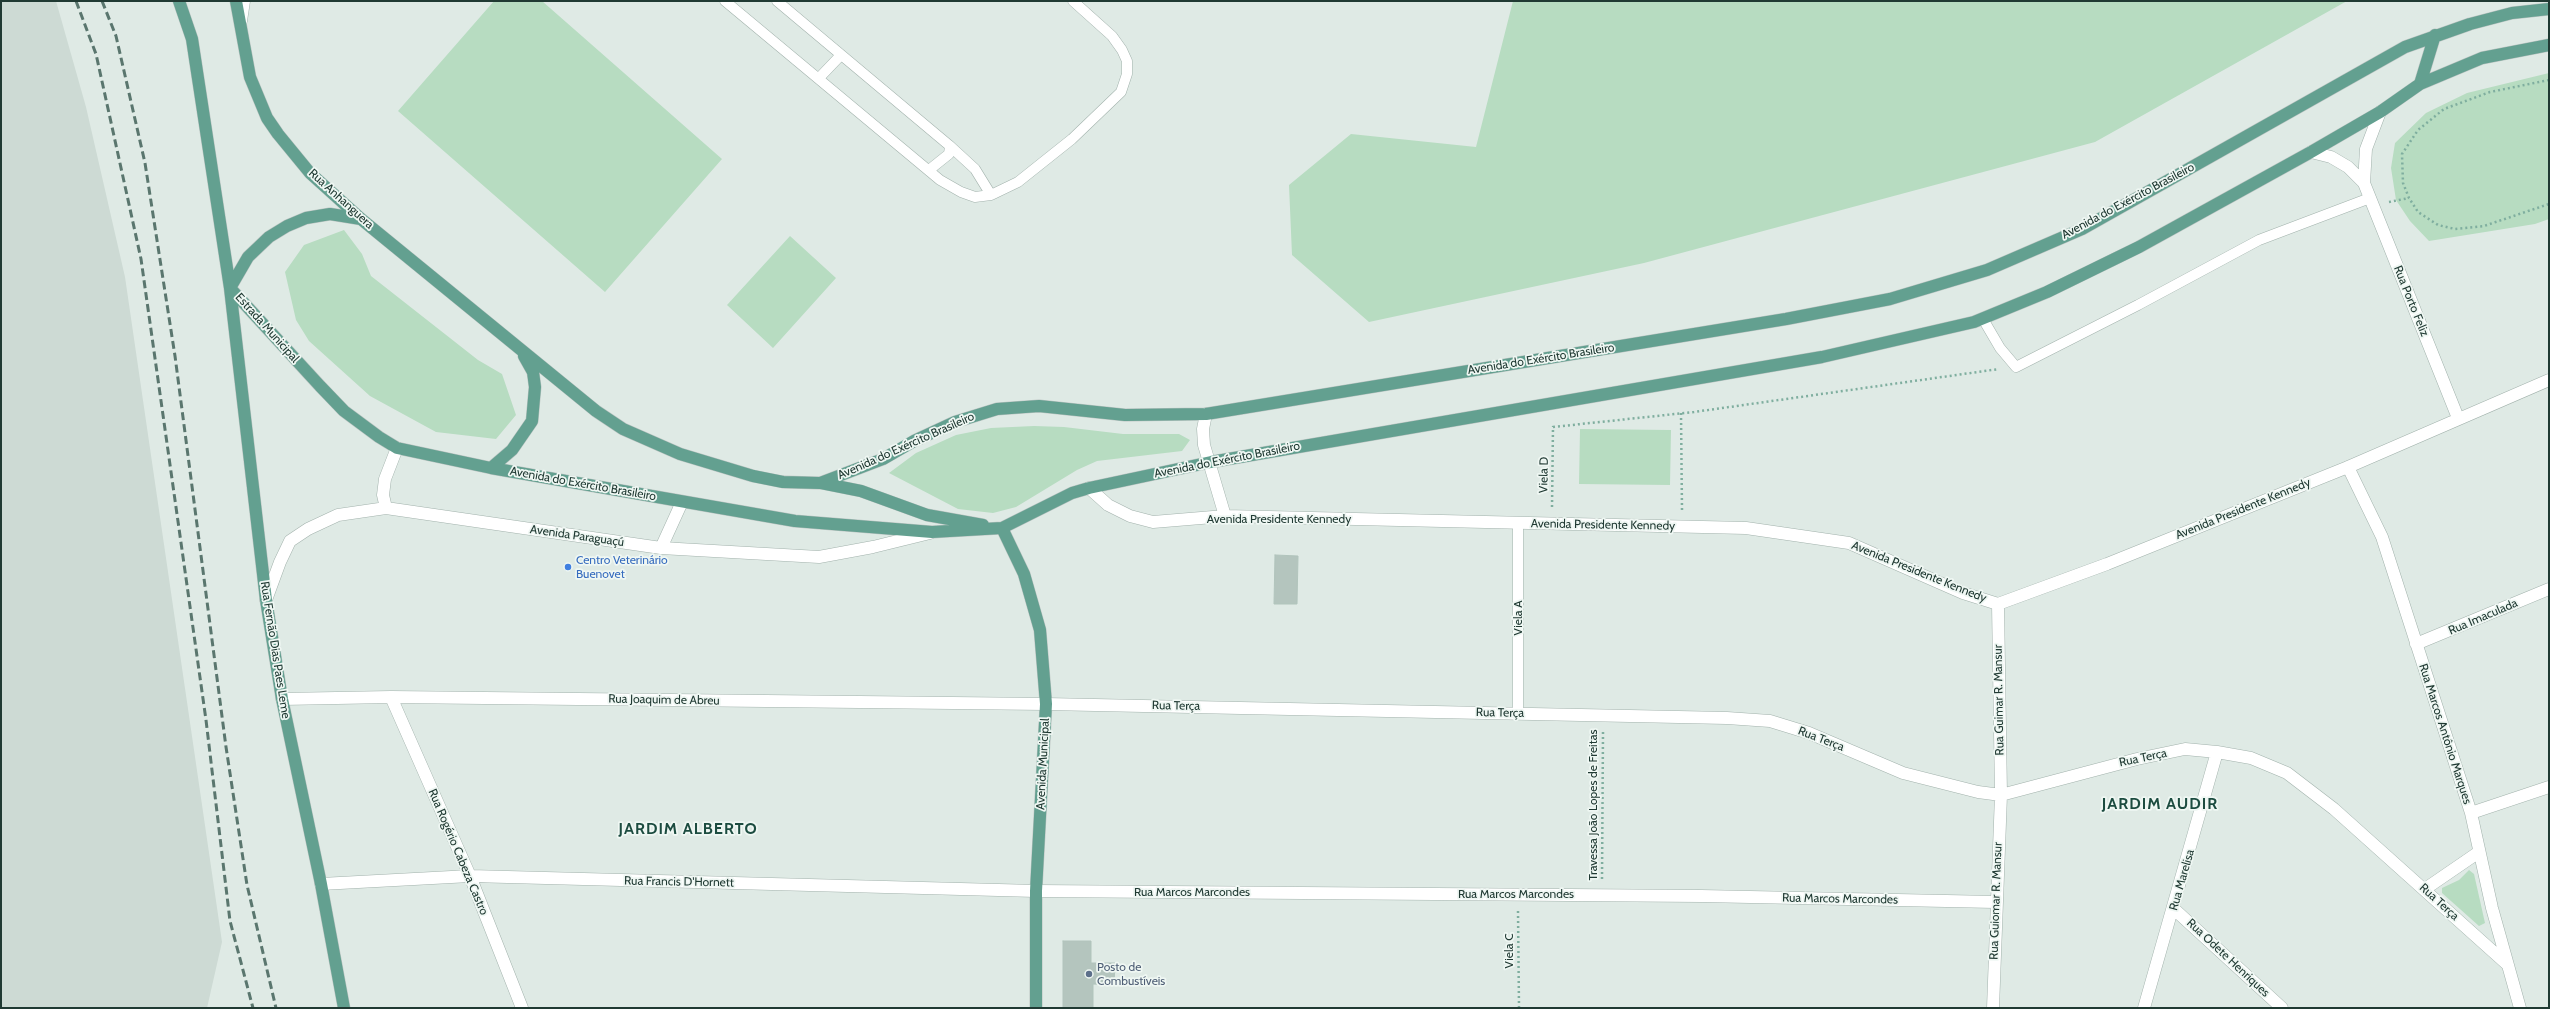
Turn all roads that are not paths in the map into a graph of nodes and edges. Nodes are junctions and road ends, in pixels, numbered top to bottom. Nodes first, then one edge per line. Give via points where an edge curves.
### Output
1 (179, 1) edge
2 (236, 1) edge
3 (245, 1) edge
4 (725, 1) edge
5 (776, 1) edge
6 (1073, 1) edge
7 (2549, 9) edge
8 (242, 23) junction
9 (2435, 35) junction
10 (2549, 45) edge
11 (842, 55) junction
12 (819, 78) junction
13 (2420, 84) junction
14 (2380, 112) junction
15 (950, 146) junction
16 (2311, 152) junction
17 (928, 170) junction
18 (2364, 183) junction
19 (990, 195) junction
20 (2370, 198) junction
21 (362, 219) junction
22 (230, 288) junction
23 (1983, 318) junction
24 (519, 348) junction
25 (2549, 380) edge
26 (1206, 414) junction
27 (2458, 418) junction
28 (397, 448) junction
29 (1211, 462) junction
30 (2348, 467) junction
31 (491, 468) junction
32 (820, 483) junction
33 (1089, 488) junction
34 (682, 502) junction
35 (386, 508) junction
36 (1225, 516) junction
37 (1518, 523) junction
38 (1002, 528) junction
39 (932, 532) junction
40 (661, 548) junction
41 (2549, 589) edge
42 (266, 600) junction
43 (1998, 604) junction
44 (2416, 644) junction
45 (391, 697) junction
46 (282, 699) junction
47 (1046, 704) junction
48 (1518, 714) junction
49 (2217, 752) junction
50 (2549, 786) edge
51 (2001, 795) junction
52 (2471, 813) junction
53 (2479, 852) junction
54 (470, 876) junction
55 (321, 884) junction
56 (2425, 889) junction
57 (1036, 891) junction
58 (1995, 902) junction
59 (2174, 909) junction
60 (2508, 965) junction
61 (344, 1008) edge
62 (522, 1008) edge
63 (1036, 1008) edge
64 (1993, 1008) edge
65 (2144, 1008) edge
66 (2282, 1008) edge
67 (2520, 1008) edge

1 - 22 main road, Estrada Municipal via 192,39
2 - 8 main road, Rua Anhanguera
3 - 8 lane
4 - 12 lane
5 - 11 lane
6 - 19 lane via 1112,36 1122,50 1127,61 1127,74 1121,92 1072,139 1041,164 1018,182
7 - 9 main road, Avenida do Exército Brasileiro via 2512,13
8 - 21 main road, Rua Anhanguera via 244,51 250,77 267,118 310,173
9 - 13 main road
9 - 26 main road, Avenida do Exército Brasileiro via 2405,47 2082,228 1987,270 1890,299 1786,319
10 - 13 main road, Avenida do Exército Brasileiro via 2482,58
11 - 12 lane
11 - 15 lane
12 - 17 lane
13 - 14 main road, Avenida do Exército Brasileiro
14 - 16 main road, Avenida do Exército Brasileiro
14 - 18 street, Rua Porto Feliz via 2366,149
15 - 17 lane via 949,154
15 - 19 lane via 975,169
16 - 18 street, Rua Porto Feliz via 2331,157 2348,167
16 - 23 main road, Avenida do Exército Brasileiro via 2139,247 2047,292
17 - 19 lane via 961,192 976,197
18 - 20 street, Rua Porto Feliz
20 - 23 lane via 2259,240 2016,367 2000,348
20 - 27 street, Rua Porto Feliz
21 - 22 main road via 330,214 306,218 287,226 269,237 248,257
21 - 24 main road, Rua Anhanguera
22 - 28 main road, Estrada Municipal via 344,411
22 - 42 main road, Rua Fernão Dias Paes Leme
23 - 29 main road, Avenida do Exército Brasileiro via 1914,337 1822,357
24 - 31 main road via 533,372 535,387 532,421 512,450
24 - 32 main road, Avenida do Exército Brasileiro via 596,411 651,443 753,476 783,482
25 - 27 street, Avenida Presidente Kennedy
26 - 29 street via 1204,437
26 - 32 main road, Avenida do Exército Brasileiro via 1125,415 1039,406 997,409 955,422 877,461
27 - 30 street, Avenida Presidente Kennedy
28 - 31 main road, Estrada Municipal
28 - 35 street via 385,479 383,495
29 - 33 main road, Avenida do Exército Brasileiro
29 - 36 street
30 - 43 street, Avenida Presidente Kennedy via 2107,564
30 - 44 street, Rua Marcos Antônio Marques via 2382,537
31 - 34 main road, Avenida do Exército Brasileiro
32 - 38 main road via 861,491 927,515
33 - 36 street, Avenida Presidente Kennedy via 1108,505 1130,516 1153,522
33 - 38 main road, Avenida do Exército Brasileiro via 1072,493
34 - 39 main road, Avenida do Exército Brasileiro via 795,521
34 - 40 street
35 - 40 street, Avenida Paraguaçú
35 - 42 street, Avenida Paraguaçú via 338,515 290,541
36 - 37 street, Avenida Presidente Kennedy
37 - 43 street, Avenida Presidente Kennedy via 1746,528 1849,543 1962,593
37 - 48 lane, Viela A
38 - 39 main road, Avenida do Exército Brasileiro
38 - 47 main road, Avenida Municipal via 1024,574 1040,630
39 - 40 street, Avenida Paraguaçú via 819,557
41 - 44 street, Rua Imaculada
42 - 46 main road, Rua Fernão Dias Paes Leme
43 - 51 street, Rua Guimar R. Mansur
44 - 52 street, Rua Marcos Antônio Marques
45 - 46 street, Rua Joaquim de Abreu
45 - 47 street, Rua Joaquim de Abreu
45 - 54 street, Rua Rogério Cabeza Castro
46 - 55 main road, Rua Fernão Dias Paes Leme
47 - 48 street, Rua Terça
47 - 57 main road, Avenida Municipal
48 - 51 street, Rua Terça via 1770,721 1809,733 1903,773 1956,787
49 - 51 street, Rua Terça via 2185,749 2143,757
49 - 56 street, Rua Terça via 2251,758 2287,773 2334,809
49 - 59 street, Rua Marelisa
50 - 52 street
51 - 58 street, Rua Guiomar R. Mansur
52 - 53 street, Rua Marcos Antônio Marques
53 - 56 street
53 - 60 street, Rua Marcos Antônio Marques
54 - 55 street, Rua Francis D'Hornett
54 - 57 street, Rua Francis D'Hornett
54 - 62 street, Rua Rogério Cabeza Castro
55 - 61 main road, Rua Fernão Dias Paes Leme
56 - 60 street, Rua Terça
57 - 58 street, Rua Marcos Marcondes via 1518,894
57 - 63 main road, Avenida Municipal
58 - 64 street, Rua Guiomar R. Mansur
59 - 65 street, Rua Marelisa
59 - 66 street, Rua Odete Henriques
60 - 67 street, Rua Marcos Antônio Marques

